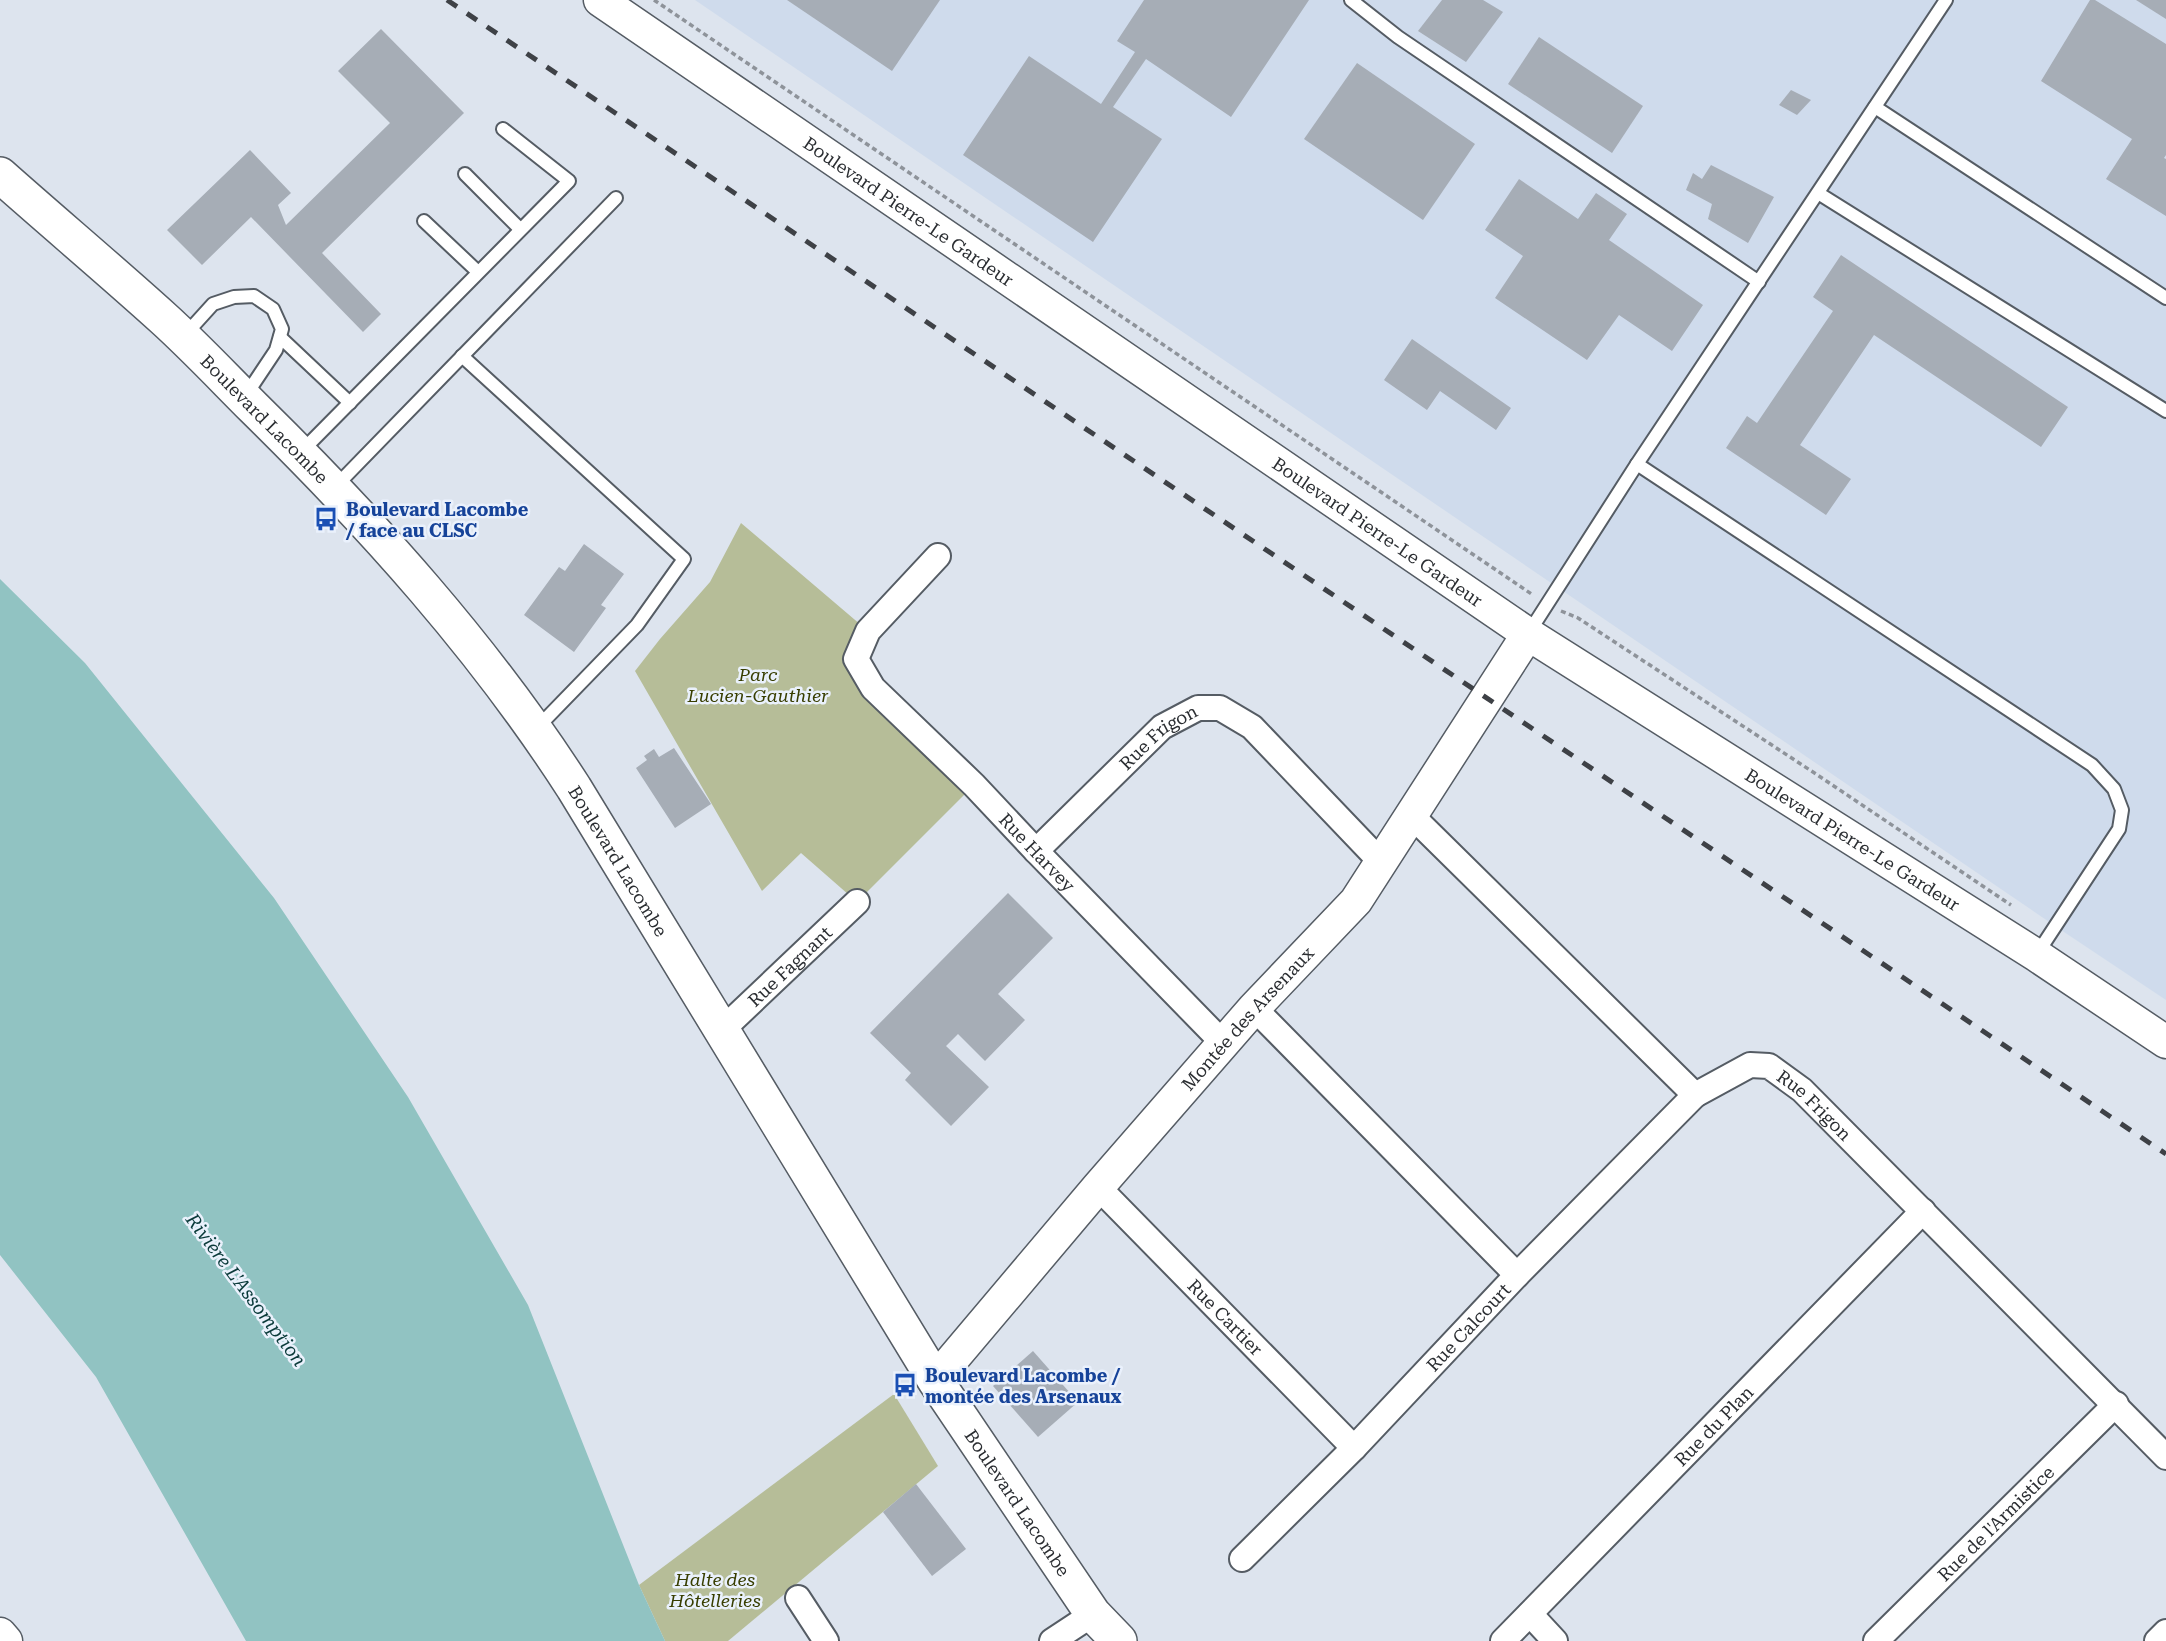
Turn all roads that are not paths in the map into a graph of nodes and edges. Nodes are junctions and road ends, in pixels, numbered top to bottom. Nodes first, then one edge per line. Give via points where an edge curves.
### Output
1 (600, 0) edge
2 (1351, 0) edge
3 (1946, 0) edge
4 (1875, 107) junction
5 (503, 129) dead end
6 (465, 174) dead end
7 (0, 175) edge
8 (1818, 193) junction
9 (616, 198) dead end
10 (424, 221) dead end
11 (520, 229) junction
12 (478, 272) junction
13 (1759, 282) junction
14 (2166, 298) edge
15 (182, 337) junction
16 (279, 337) junction
17 (463, 356) junction
18 (244, 398) junction
19 (350, 402) junction
20 (2166, 411) edge
21 (300, 453) junction
22 (1637, 464) junction
23 (334, 488) junction
24 (938, 556) dead end
25 (1528, 634) junction
26 (536, 729) junction
27 (1412, 816) junction
28 (1036, 851) junction
29 (1381, 862) junction
30 (856, 902) dead end
31 (2036, 955) junction
32 (1254, 1008) junction
33 (722, 1030) junction
34 (2166, 1042) edge
35 (1224, 1044) junction
36 (1695, 1095) junction
37 (1098, 1187) junction
38 (1923, 1211) junction
39 (1517, 1275) junction
40 (935, 1380) junction
41 (2116, 1404) junction
42 (1354, 1448) junction
43 (2166, 1457) edge
44 (1242, 1559) dead end
45 (797, 1598) dead end
46 (1093, 1614) junction
47 (1530, 1614) junction
48 (2166, 1632) edge
49 (0, 1634) edge
50 (6, 1641) edge
51 (825, 1641) edge
52 (1052, 1641) edge
53 (1119, 1641) edge
54 (1503, 1641) edge
55 (1555, 1641) edge
56 (1876, 1641) edge
57 (2157, 1641) edge

1 - 25 street, Boulevard Pierre-Le Gardeur
2 - 13 lane via 1398,37
3 - 4 lane
4 - 8 lane
4 - 14 lane
5 - 11 lane via 569,181
6 - 11 lane
7 - 15 main road, Boulevard Lacombe
8 - 13 lane
8 - 20 lane
9 - 17 lane
10 - 12 lane
11 - 12 lane
12 - 19 lane
13 - 22 lane
15 - 16 lane via 213,304 254,296 273,309 282,329
15 - 18 main road, Boulevard Lacombe
16 - 18 lane via 276,350
16 - 19 lane
17 - 23 lane
17 - 26 lane via 684,559 637,625
18 - 21 main road, Boulevard Lacombe
19 - 21 lane
21 - 23 main road, Boulevard Lacombe
22 - 25 lane
22 - 31 lane via 2092,765 2113,789 2122,810 2119,829
23 - 26 main road, Boulevard Lacombe via 461,632
24 - 28 street, Rue Harvey via 868,631 856,659 873,688
25 - 27 street, Montée des Arsenaux
25 - 31 street, Boulevard Pierre-Le Gardeur
26 - 33 main road, Boulevard Lacombe
27 - 29 street, Montée des Arsenaux
27 - 36 street
28 - 29 street, Rue Frigon via 1162,727 1198,708 1220,708 1252,727
28 - 35 street, Rue Harvey
29 - 32 street, Montée des Arsenaux via 1356,901
30 - 33 street, Rue Fagnant
31 - 34 street, Boulevard Pierre-Le Gardeur
32 - 35 street, Montée des Arsenaux
32 - 39 street
33 - 40 main road, Boulevard Lacombe
35 - 37 street, Montée des Arsenaux
36 - 38 street, Rue Frigon via 1750,1065 1769,1066 1802,1090
36 - 39 street, Rue Calcourt
37 - 40 street, Montée des Arsenaux
37 - 42 street, Rue Cartier
38 - 41 street, Rue Frigon
38 - 47 street, Rue du Plan
39 - 42 street, Rue Calcourt
40 - 46 main road, Boulevard Lacombe
41 - 43 street, Rue Frigon
41 - 56 street, Rue de l'Armistice
42 - 44 street, Rue Calcourt
45 - 51 street
46 - 52 street
46 - 53 main road, Boulevard Lacombe
47 - 54 street, Rue du Plan
47 - 55 street
48 - 57 street
49 - 50 street

